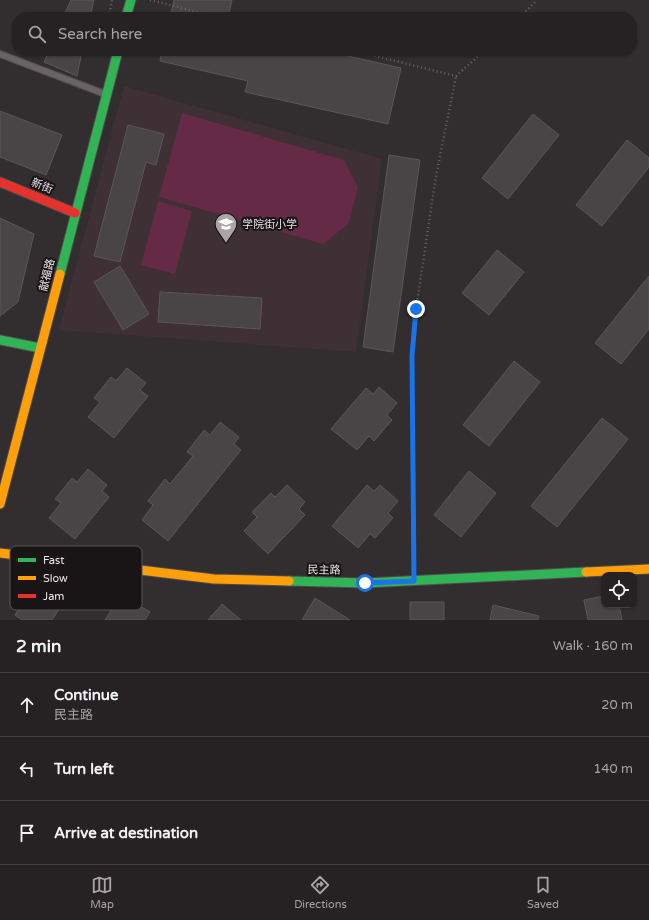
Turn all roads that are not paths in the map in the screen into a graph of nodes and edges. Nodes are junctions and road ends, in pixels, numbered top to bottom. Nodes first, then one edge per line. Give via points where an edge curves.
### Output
1 (131, 0) edge
2 (127, 12) edge
3 (0, 54) edge
4 (117, 56) edge
5 (106, 94) junction
6 (0, 182) edge
7 (75, 213) junction
8 (0, 340) edge
9 (40, 348) junction
10 (0, 504) edge
11 (0, 553) edge
12 (10, 554) edge
13 (649, 569) edge
14 (142, 570) edge

1 - 2 street
3 - 5 lane
4 - 5 street, 献福路
5 - 7 street, 献福路
6 - 7 street, 新街
7 - 9 street, 献福路
8 - 9 street
9 - 10 street, 献福路
11 - 12 street, 民主路
13 - 14 street, 民主路 via 365,583 214,579

